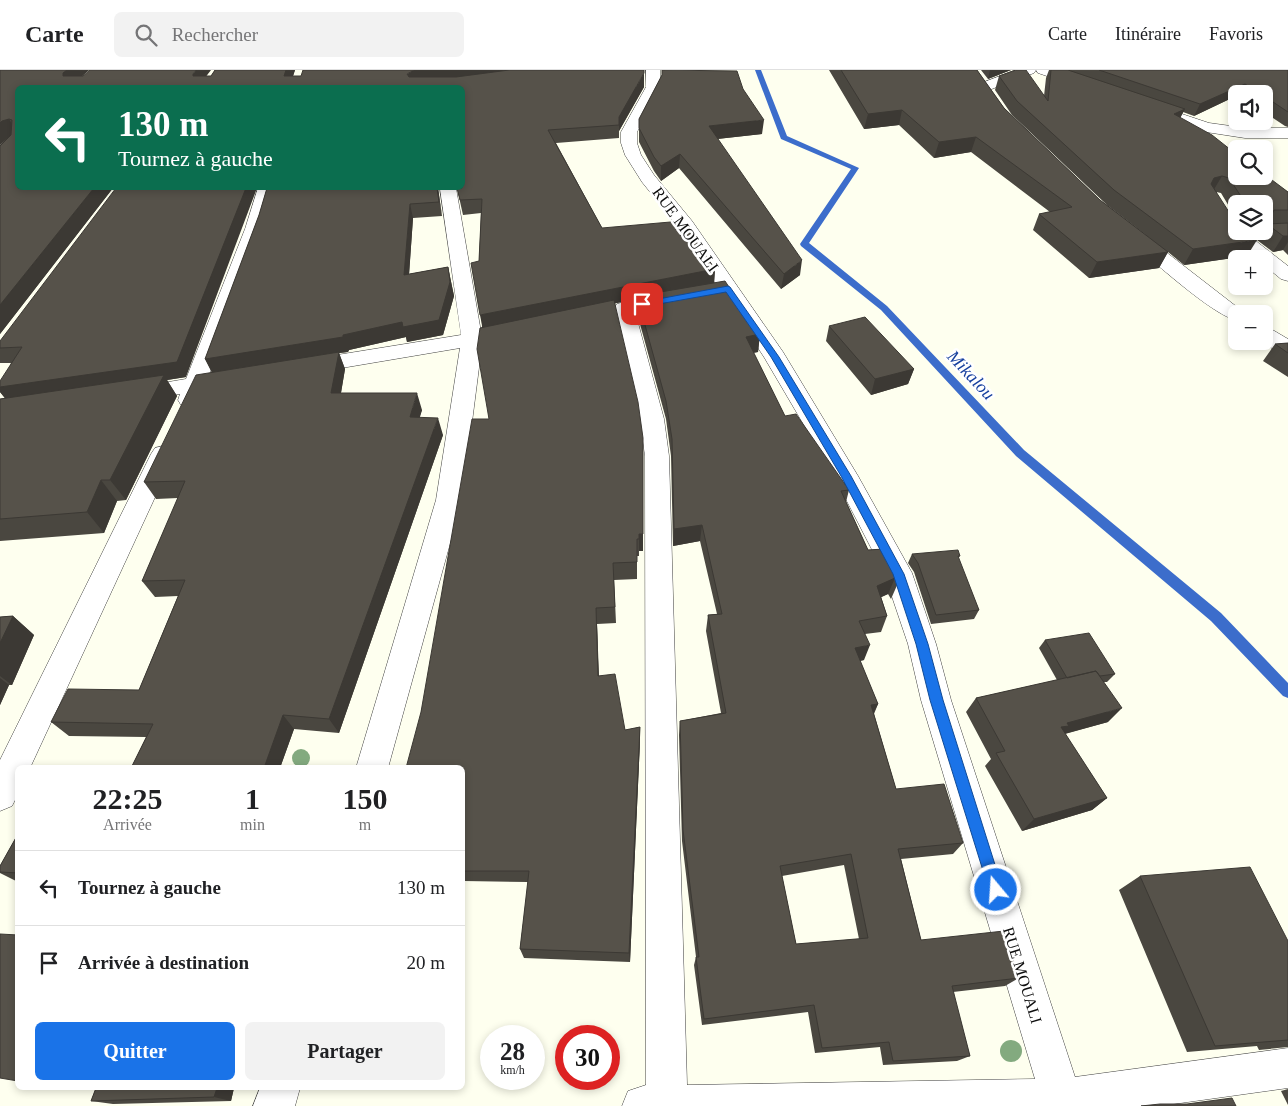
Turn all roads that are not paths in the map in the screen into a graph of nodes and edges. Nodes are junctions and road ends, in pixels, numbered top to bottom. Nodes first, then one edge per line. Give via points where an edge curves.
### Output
1 (653, 70) edge
2 (1029, 70) edge
3 (1043, 70) edge
4 (1097, 89) edge
5 (995, 101) edge
6 (1134, 102) edge
7 (1285, 135) edge
8 (265, 190) edge
9 (448, 190) edge
10 (1217, 206) edge
11 (1228, 224) edge
12 (1122, 227) edge
13 (1242, 240) edge
14 (1288, 275) edge
15 (624, 308) dead end
16 (1228, 309) edge
17 (529, 328) edge
18 (1273, 339) edge
19 (472, 340) junction
20 (1288, 349) edge
21 (291, 370) edge
22 (243, 378) edge
23 (196, 385) junction
24 (117, 396) edge
25 (373, 765) edge
26 (0, 795) edge
27 (1288, 1068) edge
28 (279, 1090) edge
29 (1063, 1103) edge
30 (274, 1106) edge
31 (659, 1106) edge

1 - 29 street, RUE MOUALI via 653,87 629,132 633,155 686,224 718,291 775,357 846,476 898,574
2 - 5 street via 980,81
3 - 4 street
6 - 7 street via 1206,127
8 - 23 street
9 - 19 street
10 - 11 street
12 - 16 street
13 - 14 street
15 - 31 street via 652,420 657,456
17 - 19 street
18 - 20 street
19 - 21 street
19 - 25 street via 449,500
22 - 23 street
23 - 24 street
23 - 26 street
27 - 29 street
28 - 30 street
29 - 31 street

